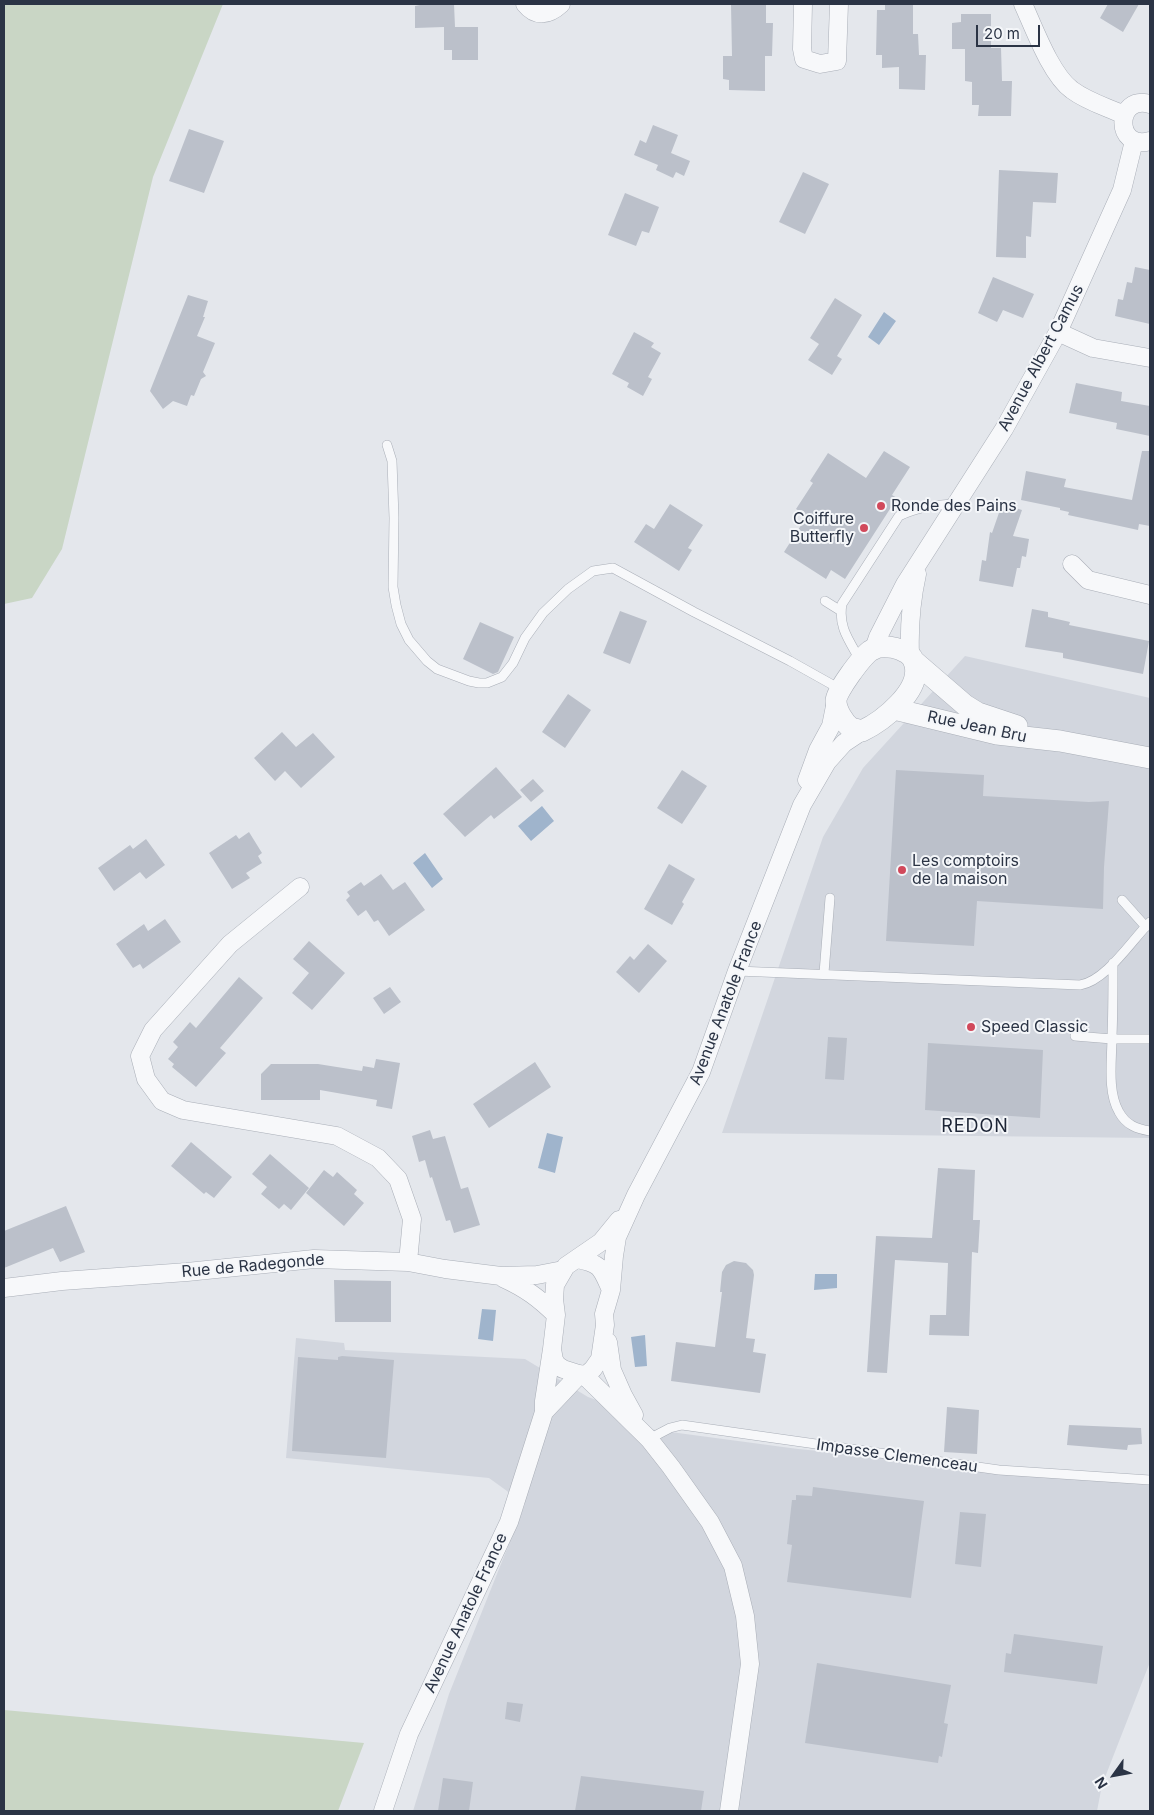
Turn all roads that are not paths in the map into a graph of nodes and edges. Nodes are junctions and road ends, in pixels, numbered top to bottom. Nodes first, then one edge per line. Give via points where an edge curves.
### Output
1 (525, 4) edge
2 (561, 4) edge
3 (803, 4) edge
4 (839, 4) edge
5 (1023, 4) edge
6 (1150, 104) edge
7 (1124, 115) junction
8 (1142, 141) edge
9 (1058, 332) junction
10 (1150, 358) edge
11 (387, 446) dead end
12 (955, 504) junction
13 (919, 562) junction
14 (1072, 564) dead end
15 (1150, 595) edge
16 (825, 601) dead end
17 (841, 611) junction
18 (868, 655) junction
19 (912, 658) junction
20 (838, 695) junction
21 (894, 709) junction
22 (862, 731) junction
23 (1060, 741) junction
24 (1150, 758) edge
25 (802, 805) junction
26 (300, 886) dead end
27 (830, 898) dead end
28 (1122, 900) dead end
29 (1148, 924) edge
30 (1113, 963) junction
31 (737, 971) junction
32 (824, 973) junction
33 (1075, 1036) dead end
34 (1112, 1039) junction
35 (1150, 1039) edge
36 (1150, 1131) edge
37 (636, 1195) junction
38 (577, 1259) junction
39 (408, 1262) junction
40 (563, 1270) junction
41 (501, 1276) junction
42 (4, 1288) edge
43 (611, 1290) junction
44 (556, 1315) junction
45 (605, 1325) junction
46 (552, 1349) junction
47 (582, 1375) junction
48 (544, 1412) junction
49 (649, 1439) junction
50 (1150, 1480) edge
51 (383, 1811) edge
52 (729, 1811) edge

1 - 2 street via 530,10 543,14 554,11
3 - 4 street via 804,59 820,64 837,61
5 - 7 street via 1062,80 1072,90
6 - 7 street via 1136,104
7 - 8 street, Avenue Albert Camus via 1123,127 1129,138
8 - 9 street, Avenue Albert Camus
9 - 10 street via 1093,348
9 - 12 street, Avenue Albert Camus via 1004,429
11 - 20 lane via 392,461 396,605 408,640 437,669 480,683 502,677 543,613 593,571 613,568 790,661
12 - 13 street, Avenue Albert Camus
12 - 17 lane via 933,505 899,516 842,604
13 - 18 street, Avenue Albert Camus
13 - 19 street, Avenue Albert Camus via 909,628
14 - 15 street via 1088,580
16 - 17 lane
17 - 18 lane via 842,627
18 - 19 street via 894,647
18 - 20 street
19 - 21 street via 917,673 915,679
19 - 23 street, Rue Jean Bru via 978,713
20 - 22 street via 841,716 851,728
20 - 25 street, Avenue Anatole France via 831,726 818,750
21 - 22 street
21 - 23 street, Rue Jean Bru via 997,734
22 - 25 street, Avenue Anatole France via 844,743 827,762
23 - 24 street, Rue Jean Bru
25 - 31 street, Avenue Anatole France
26 - 39 street via 230,944 153,1030 140,1056 146,1079 162,1101 183,1110 337,1136 378,1158 398,1179 412,1219
27 - 32 lane
28 - 29 lane
29 - 30 lane
30 - 32 lane via 1100,977 1080,985
30 - 34 lane
31 - 32 lane
31 - 37 street, Avenue Anatole France via 701,1072
33 - 34 lane
34 - 35 lane
34 - 36 lane via 1111,1072 1118,1111 1126,1123 1139,1130
37 - 38 street, Avenue Anatole France via 608,1235
37 - 43 street, Avenue Anatole France via 618,1238
38 - 40 street, Avenue Anatole France
38 - 43 street via 597,1265
39 - 41 street, Rue de Radegonde
39 - 42 street, Rue de Radegonde via 314,1259
40 - 41 street, Rue de Radegonde via 538,1275
40 - 44 street, Avenue Anatole France via 555,1285
41 - 44 street, Rue de Radegonde via 538,1297
43 - 45 street, Avenue Anatole France via 604,1314
44 - 46 street, Avenue Anatole France
45 - 47 street, Avenue Anatole France via 600,1359 593,1369
45 - 49 street via 612,1370 622,1396
46 - 47 street via 557,1365
46 - 48 street, Avenue Anatole France
47 - 48 street, Avenue Anatole France
47 - 49 street
48 - 51 street, Avenue Anatole France via 509,1522 409,1734
49 - 50 lane, Impasse Clemenceau via 682,1425 999,1470
49 - 52 street via 720,1540 734,1566 745,1616 750,1664

